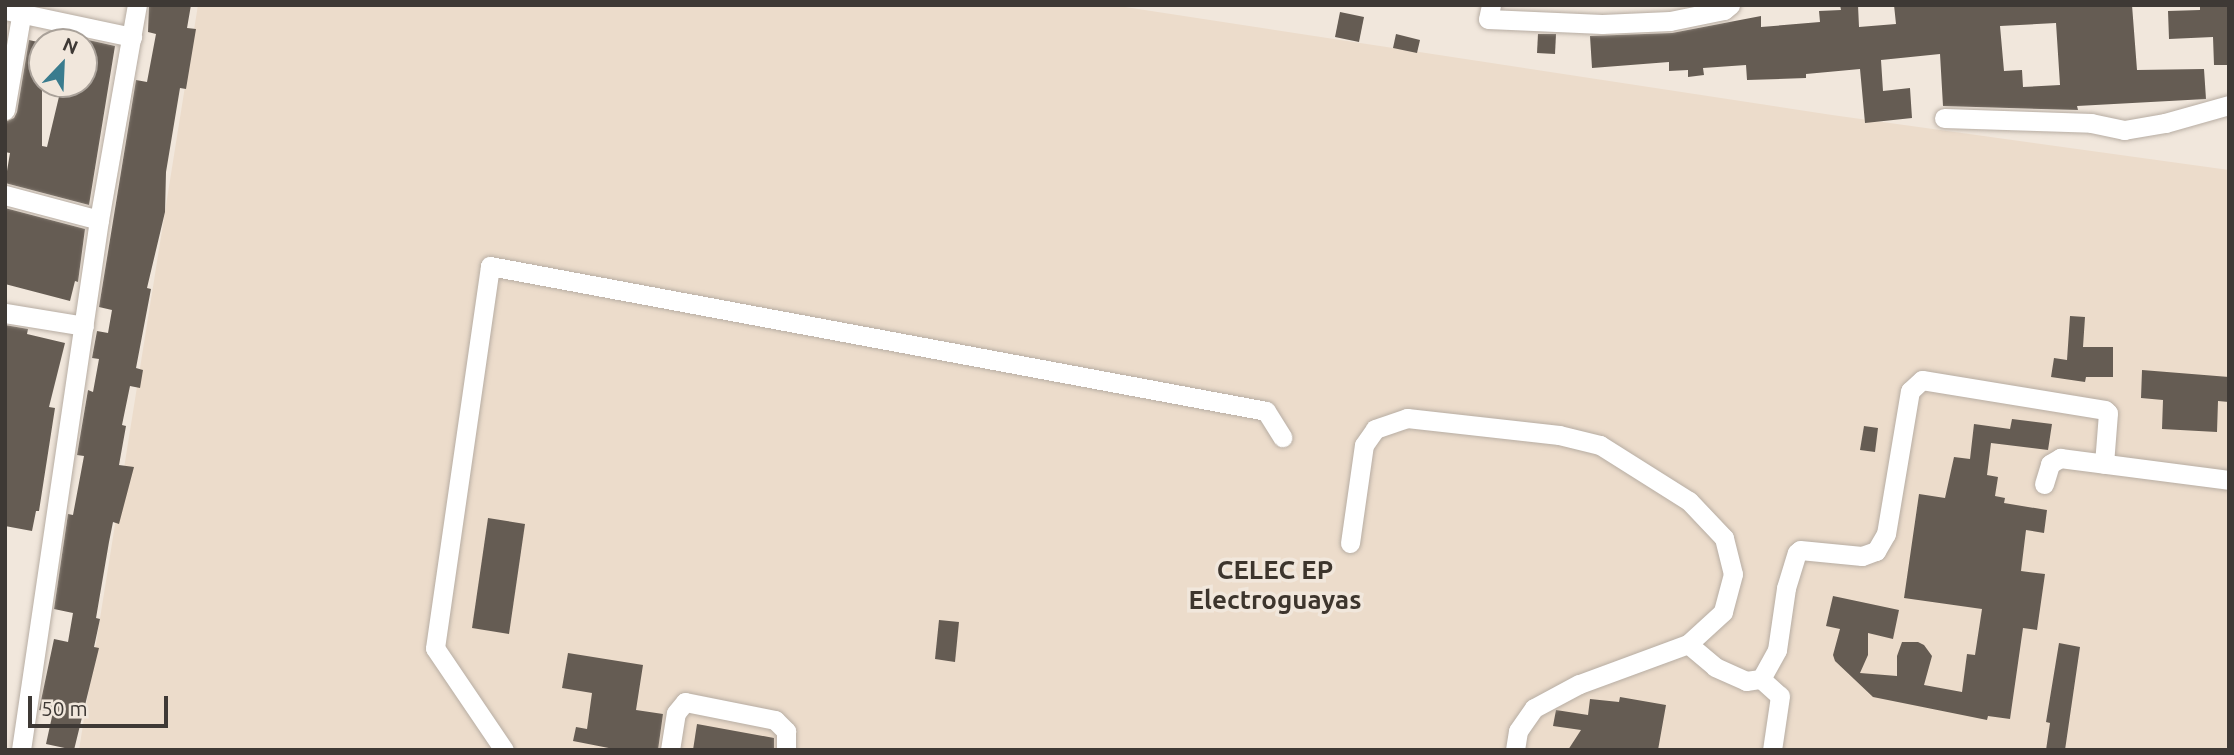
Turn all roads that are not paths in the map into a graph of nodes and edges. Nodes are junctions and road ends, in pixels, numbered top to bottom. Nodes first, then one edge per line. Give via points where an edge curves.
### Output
1 (137, 5) edge
2 (1730, 5) edge
3 (17, 9) edge
4 (1490, 12) edge
5 (132, 37) junction
6 (2229, 105) edge
7 (5, 110) edge
8 (1944, 118) dead end
9 (5, 195) edge
10 (99, 220) junction
11 (5, 313) edge
12 (84, 326) junction
13 (1282, 437) dead end
14 (2104, 464) junction
15 (2229, 480) edge
16 (2045, 484) dead end
17 (1350, 543) dead end
18 (1688, 644) junction
19 (1760, 679) junction
20 (21, 750) edge
21 (504, 750) edge
22 (670, 750) edge
23 (786, 750) edge
24 (1514, 750) edge
25 (1772, 750) edge

1 - 5 street
2 - 4 street via 1670,22 1602,24
3 - 5 street
3 - 7 street
5 - 10 street
6 - 8 street via 2123,130 2091,123
9 - 10 street
10 - 12 street
11 - 12 street
12 - 20 street
13 - 21 street via 1266,411 490,266 435,648
14 - 15 street
14 - 16 street via 2054,460
14 - 19 street via 2105,410 1922,380 1910,391 1882,543 1877,551 1863,556 1797,553 1786,588 1777,650
17 - 18 street via 1364,445 1375,429 1408,418 1559,435 1600,445 1689,501 1724,538 1733,574 1723,612
18 - 19 street via 1715,667 1746,681
18 - 24 street via 1579,684 1534,708 1518,731
19 - 25 street via 1780,696
22 - 23 street via 676,713 685,702 775,720 786,731

